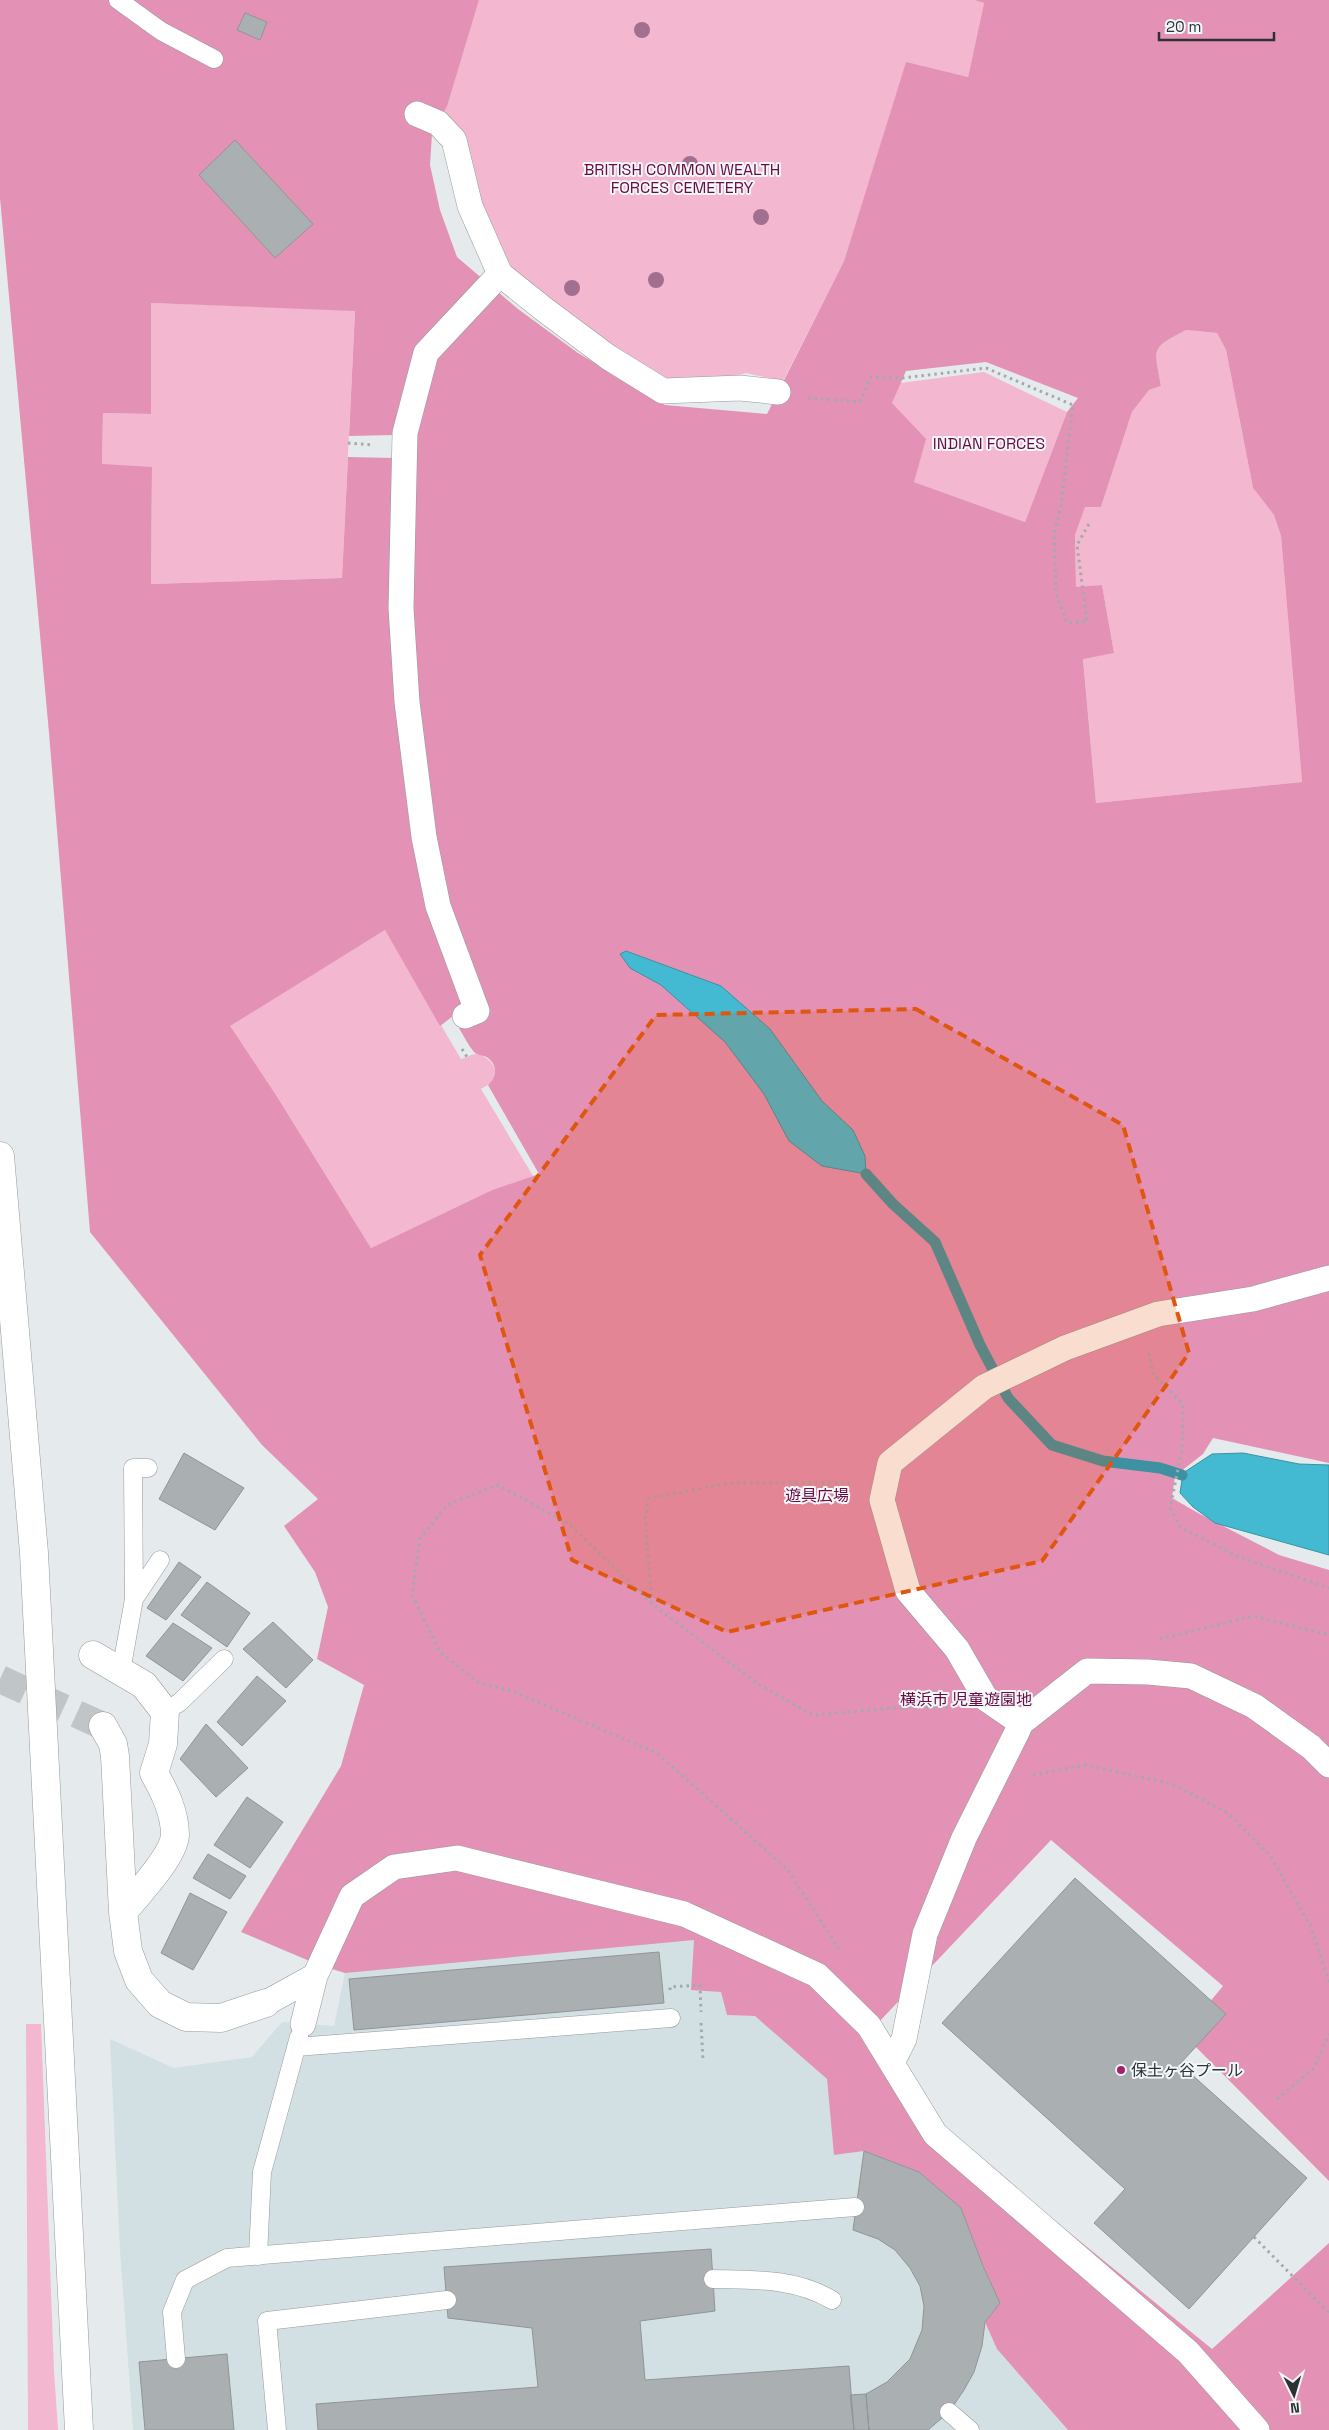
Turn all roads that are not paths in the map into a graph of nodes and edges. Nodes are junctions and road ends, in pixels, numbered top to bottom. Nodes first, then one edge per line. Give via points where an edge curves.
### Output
1 (118, 0) edge
2 (214, 58) dead end
3 (417, 114) dead end
4 (500, 274) junction
5 (789, 394) road end
6 (465, 1016) dead end
7 (0, 1156) edge
8 (1329, 1278) edge
9 (148, 1468) dead end
10 (160, 1560) dead end
11 (134, 1599) junction
12 (93, 1655) dead end
13 (224, 1659) dead end
14 (121, 1671) junction
15 (165, 1712) junction
16 (1021, 1723) junction
17 (103, 1726) tunnel mouth
18 (1329, 1765) edge
19 (123, 1912) junction
20 (315, 1976) junction
21 (266, 2003) joint
22 (671, 2018) dead end
23 (303, 2024) joint
24 (296, 2047) junction
25 (892, 2063) junction
26 (855, 2207) dead end
27 (258, 2256) junction
28 (713, 2279) dead end
29 (447, 2300) dead end
30 (832, 2300) dead end
31 (176, 2358) dead end
32 (949, 2412) dead end
33 (79, 2430) edge
34 (276, 2430) edge
35 (970, 2430) edge
36 (1257, 2430) edge

1 - 2 lane via 161,31
3 - 4 street via 438,122 454,140 470,206
4 - 5 street via 608,357 663,391 740,388
4 - 6 street via 426,353 399,447 401,608 408,702 424,837 438,906 477,1011
7 - 33 main road via 34,1553
8 - 16 street via 1253,1299 1158,1314 1065,1348 984,1387 890,1463 882,1500 908,1591 957,1649 986,1699
9 - 11 lane via 133,1468
10 - 11 lane
11 - 14 lane
12 - 14 main road
13 - 15 lane via 180,1702
14 - 15 main road via 144,1685
15 - 19 main road via 163,1744 154,1773 168,1798 175,1836 164,1862
16 - 18 street via 1087,1671 1191,1676 1254,1706 1311,1747
16 - 25 street via 964,1838 925,1934 904,2039
17 - 19 main road via 115,1756
19 - 21 main road via 128,1951 139,1980 160,2004 186,2018 221,2018
20 - 21 street
20 - 23 street
20 - 25 street via 352,1896 394,1867 458,1858 684,1914 817,1975 869,2026
22 - 24 lane
23 - 24 lane
24 - 27 lane via 262,2172
25 - 36 street via 935,2134 1188,2352
26 - 27 lane
27 - 31 lane via 226,2258 185,2280 172,2312
28 - 30 lane via 780,2281 814,2289
29 - 34 lane via 267,2320
32 - 35 lane

